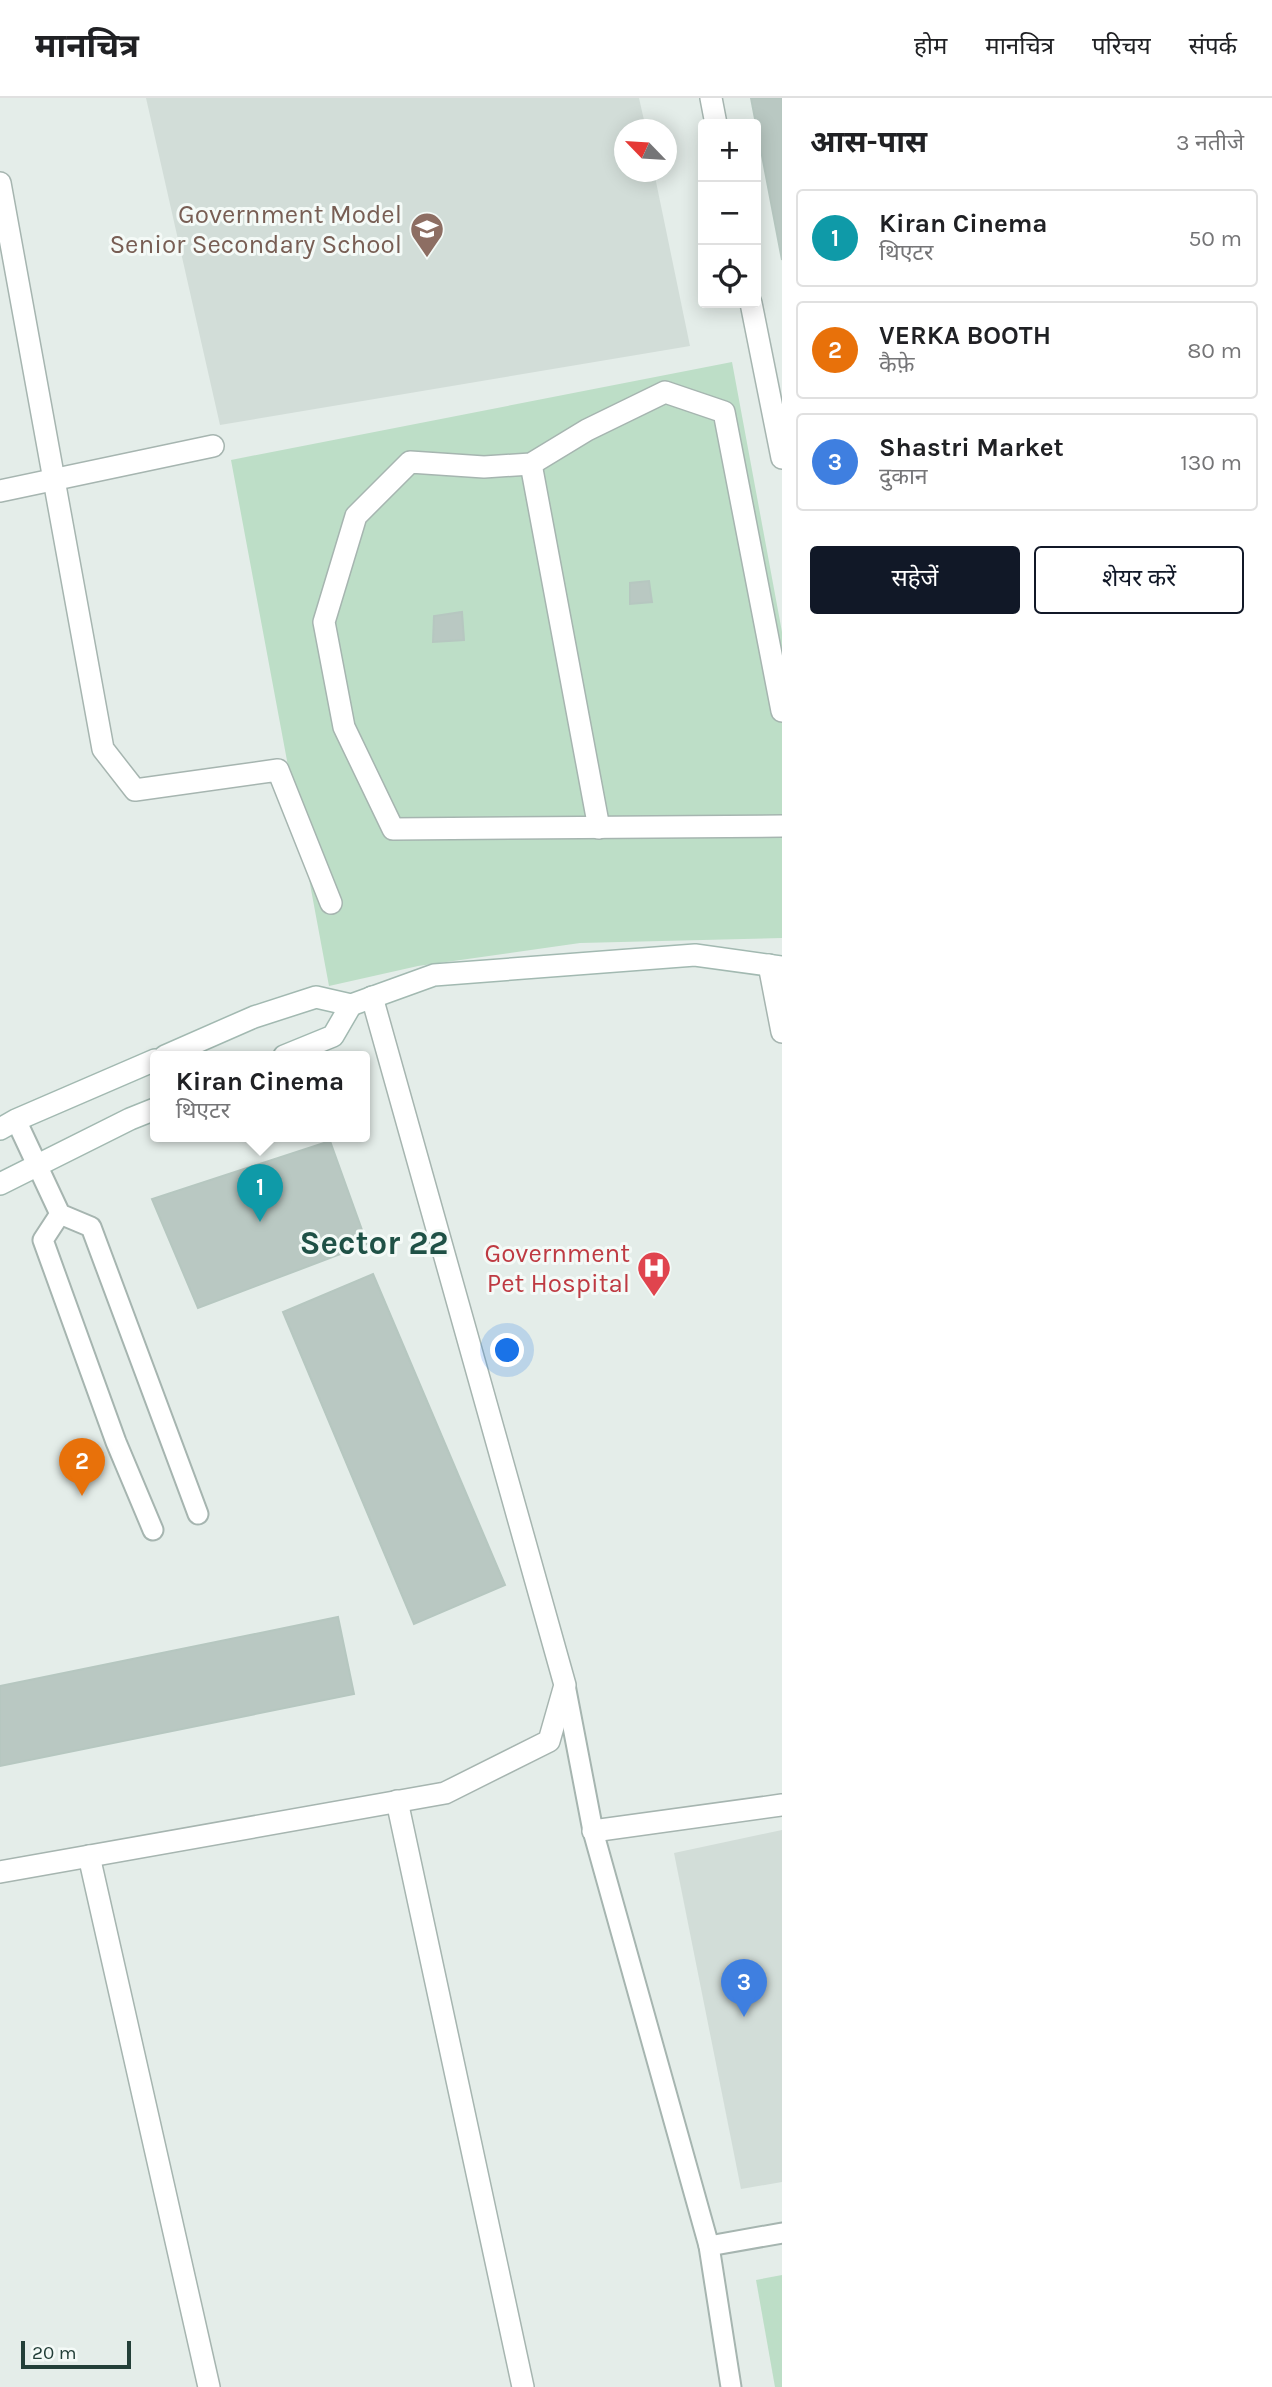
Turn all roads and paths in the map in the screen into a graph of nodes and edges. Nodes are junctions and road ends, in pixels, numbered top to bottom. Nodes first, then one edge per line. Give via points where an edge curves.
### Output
1 (711, 98) edge
2 (715, 119) edge
3 (0, 183) edge
4 (752, 308) edge
5 (213, 446) dead end
6 (782, 458) edge
7 (531, 464) junction
8 (54, 479) junction
9 (0, 491) edge
10 (782, 711) edge
11 (782, 826) edge
12 (599, 828) junction
13 (331, 903) dead end
14 (776, 966) edge
15 (372, 997) junction
16 (351, 1004) junction
17 (782, 1032) edge
18 (176, 1051) edge
19 (296, 1051) edge
20 (150, 1062) edge
21 (150, 1111) edge
22 (8, 1125) edge
23 (37, 1166) junction
24 (0, 1184) edge
25 (60, 1214) junction
26 (198, 1514) dead end
27 (153, 1530) dead end
28 (565, 1685) junction
29 (397, 1801) junction
30 (782, 1805) edge
31 (593, 1831) junction
32 (89, 1856) junction
33 (0, 1872) edge
34 (782, 2233) edge
35 (709, 2246) junction
36 (209, 2387) edge
37 (523, 2387) edge
38 (731, 2387) edge

1 - 2 street
3 - 8 street
4 - 6 street
5 - 8 street
7 - 10 street via 665,392 724,411
7 - 12 street
7 - 12 street via 484,467 410,462 356,516 324,622 326,635 344,727 393,830
8 - 9 street
8 - 13 street via 103,749 135,790 278,770
11 - 12 street
14 - 15 street via 695,955 434,975
14 - 17 street
15 - 16 street
15 - 28 street
16 - 18 street via 316,997 254,1017
16 - 19 street via 333,1036
20 - 22 street
21 - 23 street
22 - 23 lane
23 - 24 street
23 - 25 lane
25 - 26 lane via 91,1227
25 - 27 lane via 43,1240
28 - 29 street via 548,1741 445,1793
28 - 31 lane
29 - 32 street
29 - 37 street
30 - 31 street
31 - 35 lane
32 - 33 street
32 - 36 street
34 - 35 lane
35 - 38 lane

